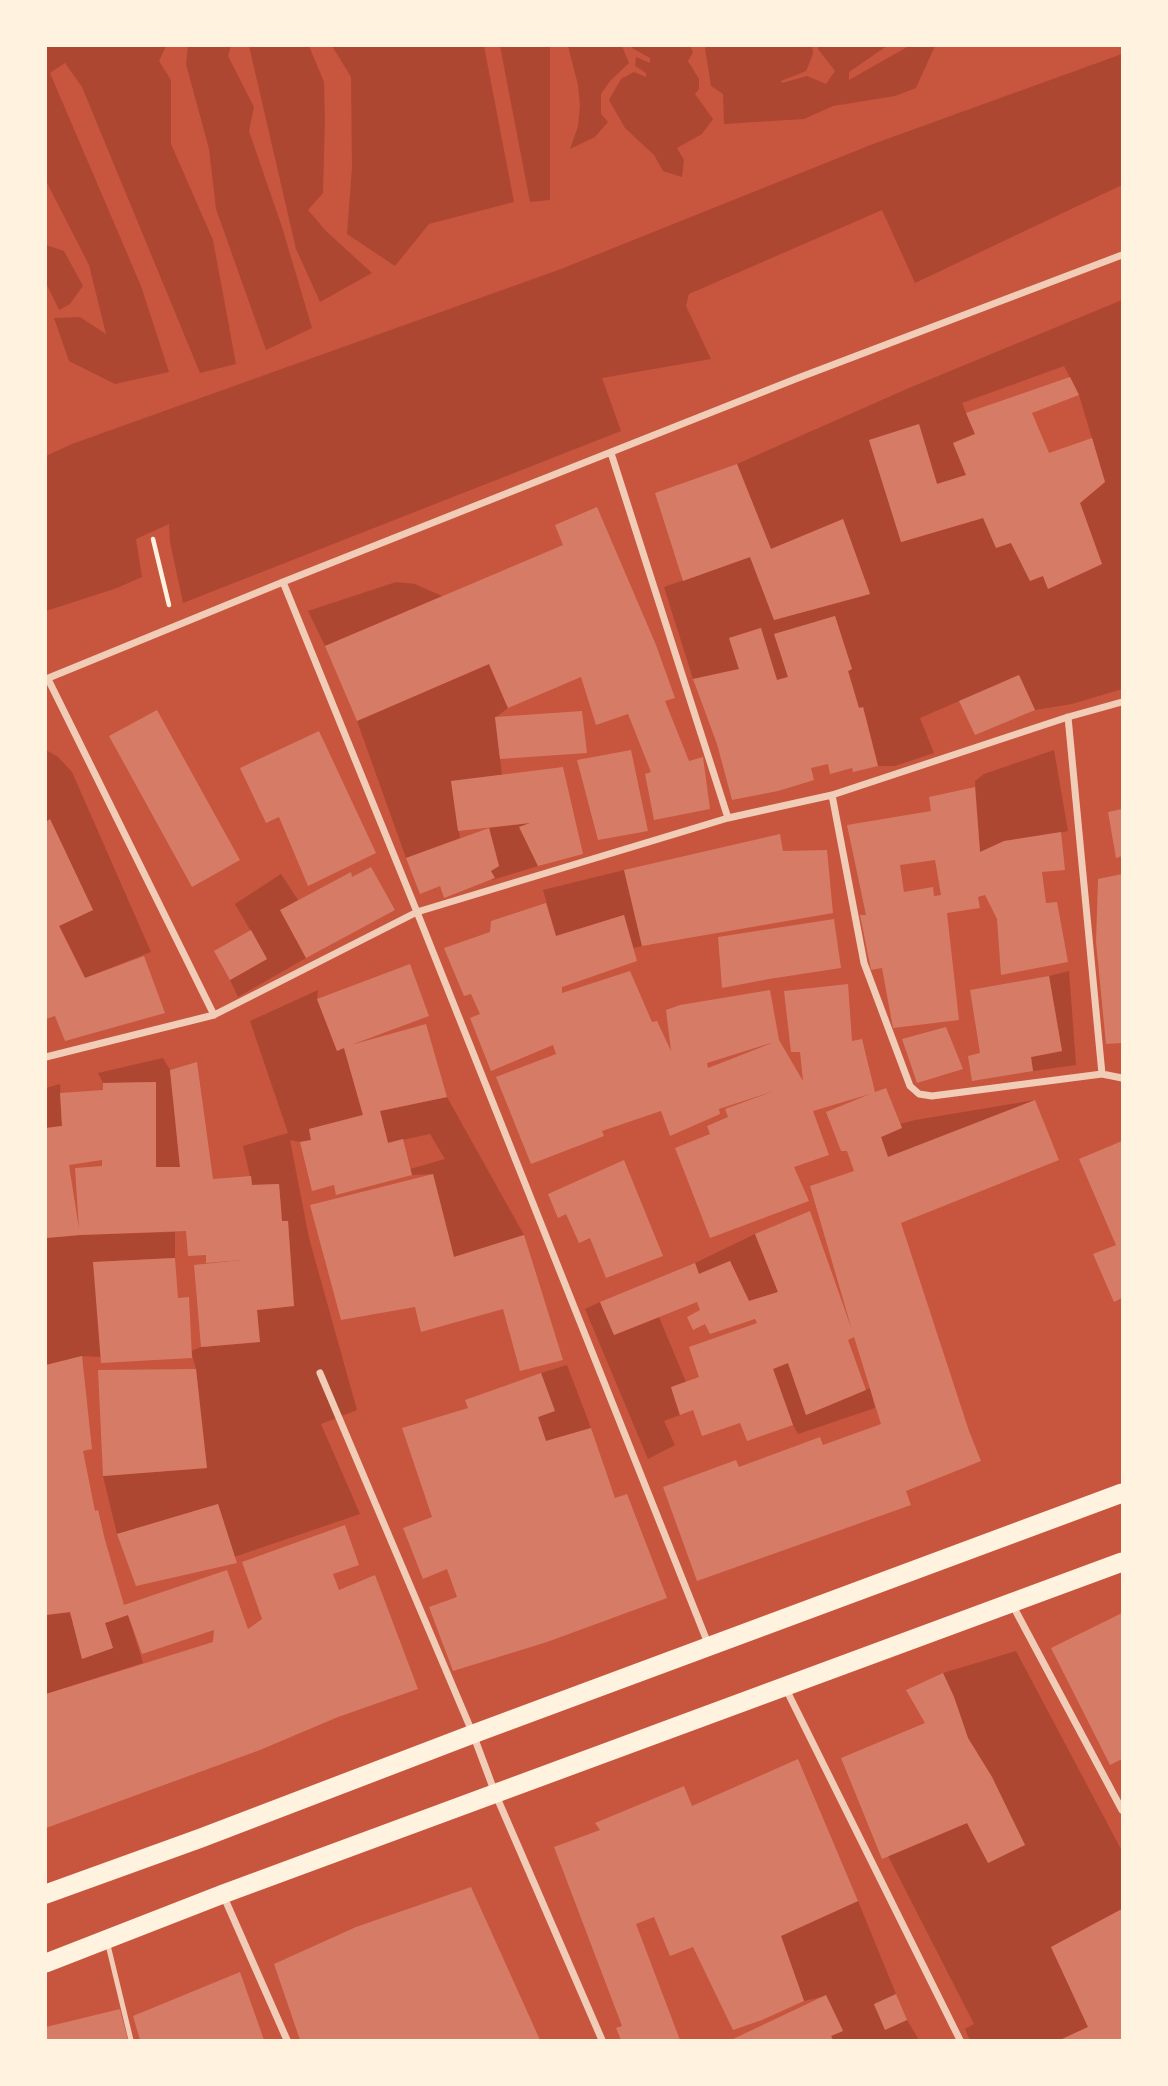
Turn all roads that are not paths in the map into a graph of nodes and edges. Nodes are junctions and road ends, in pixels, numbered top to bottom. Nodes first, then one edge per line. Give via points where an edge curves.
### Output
1 (1122, 255) edge
2 (611, 453) junction
3 (283, 582) junction
4 (47, 679) edge
5 (1122, 702) edge
6 (1068, 717) junction
7 (832, 795) junction
8 (728, 818) junction
9 (417, 912) junction
10 (214, 1015) junction
11 (46, 1057) edge
12 (1102, 1074) junction
13 (1122, 1078) edge
14 (320, 1373) dead end
15 (1122, 1493) edge
16 (1122, 1562) edge
17 (1012, 1604) junction
18 (709, 1647) junction
19 (785, 1687) junction
20 (473, 1734) junction
21 (495, 1793) junction
22 (1122, 1810) edge
23 (46, 1894) edge
24 (223, 1894) junction
25 (106, 1939) junction
26 (46, 1962) edge
27 (131, 2040) edge
28 (287, 2040) edge
29 (603, 2040) edge
30 (960, 2040) edge

1 - 2 street
2 - 3 street
2 - 8 street
3 - 4 street
3 - 9 street
4 - 10 street
5 - 6 street
6 - 7 street
6 - 12 street
7 - 8 street
7 - 12 street via 864,962 910,1086 919,1094 932,1096
8 - 9 street
9 - 10 street
9 - 18 street
10 - 11 street
12 - 13 street
14 - 20 street
15 - 18 highway
16 - 17 highway
17 - 19 highway
17 - 22 street
18 - 20 highway
19 - 21 highway
19 - 30 street
20 - 21 street
20 - 23 highway
21 - 24 highway
21 - 29 street
24 - 25 highway
24 - 28 street
25 - 26 highway
25 - 27 lane

